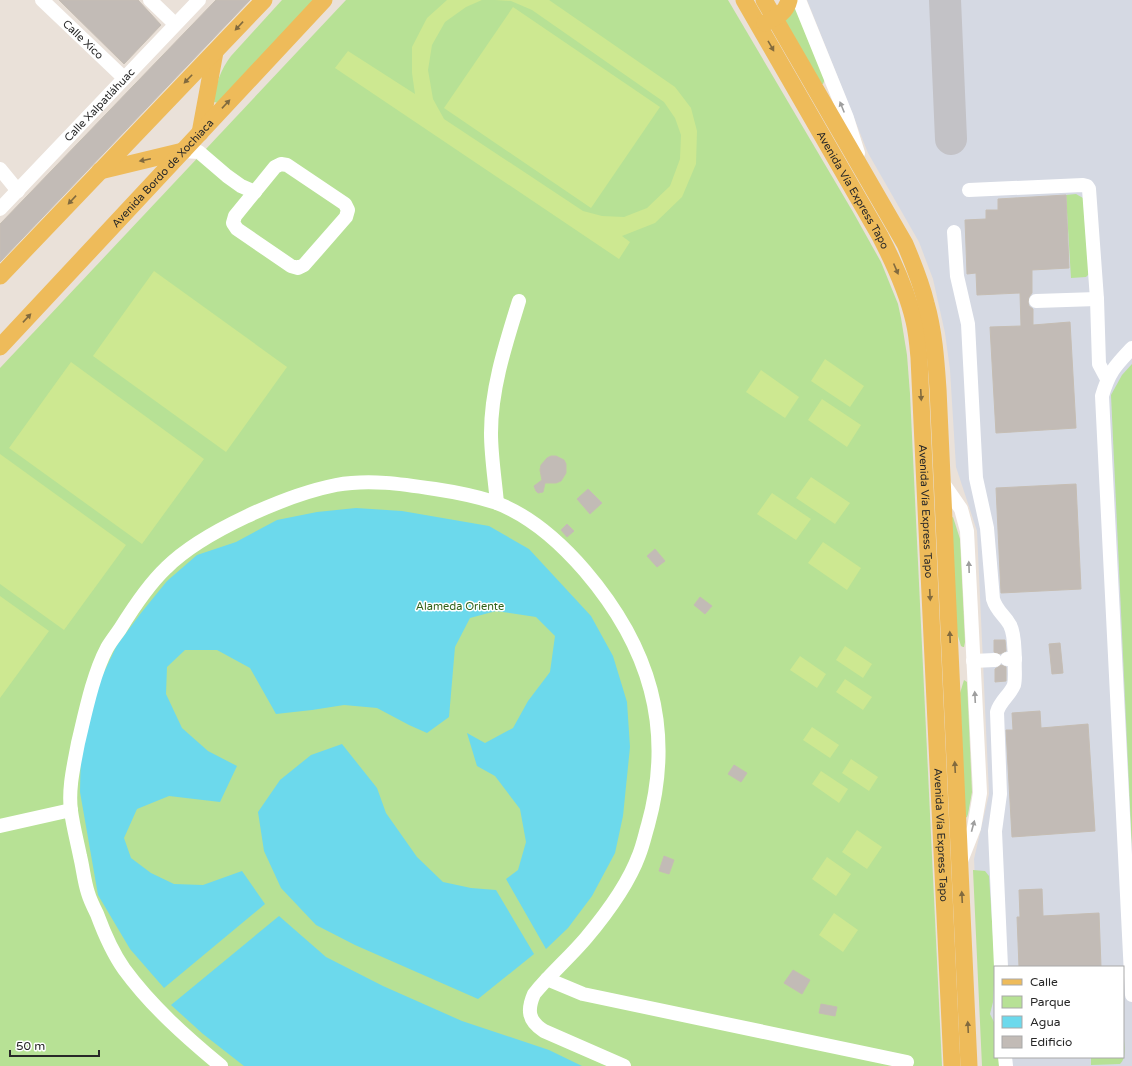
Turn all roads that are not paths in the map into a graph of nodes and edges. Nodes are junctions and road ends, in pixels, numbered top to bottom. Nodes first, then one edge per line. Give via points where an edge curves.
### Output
1 (42, 0) edge
2 (150, 0) edge
3 (199, 0) edge
4 (264, 0) edge
5 (324, 0) edge
6 (764, 0) edge
7 (789, 0) edge
8 (799, 0) edge
9 (750, 2) edge
10 (775, 18) junction
11 (175, 24) junction
12 (759, 26) junction
13 (215, 52) junction
14 (124, 78) junction
15 (200, 133) junction
16 (191, 152) junction
17 (0, 169) edge
18 (99, 171) junction
19 (863, 171) junction
20 (969, 190) dead end
21 (18, 191) junction
22 (255, 192) junction
23 (0, 209) edge
24 (954, 232) dead end
25 (0, 276) edge
26 (1097, 299) junction
27 (519, 301) dead end
28 (1036, 301) dead end
29 (0, 347) edge
30 (1132, 348) edge
31 (1107, 379) junction
32 (943, 483) junction
33 (497, 503) junction
34 (1005, 659) junction
35 (973, 661) junction
36 (1121, 795) junction
37 (71, 810) junction
38 (1132, 813) edge
39 (0, 826) edge
40 (960, 863) junction
41 (1129, 892) edge
42 (1001, 966) edge
43 (547, 979) junction
44 (1132, 995) edge
45 (907, 1062) dead end
46 (221, 1066) edge
47 (624, 1066) edge
48 (952, 1066) edge
49 (969, 1066) edge

1 - 14 street, Calle Xico
2 - 11 street
3 - 11 street, Calle Xalpatláhuac
4 -> 13 main road
15 -> 5 main road, Avenida Bordo de Xochiaca
6 - 10 main road, Avenida Vía Express Tapo
7 - 10 main road via 783,13
19 -> 8 street via 846,118
9 - 12 main road, Avenida Vía Express Tapo
10 - 12 main road
10 - 19 main road, Avenida Vía Express Tapo
11 - 14 street, Calle Xalpatláhuac
12 -> 48 main road, Avenida Vía Express Tapo via 880,236 897,269 914,322 919,358
13 - 15 main road
13 -> 18 main road
14 - 21 street, Calle Xalpatláhuac
15 - 16 main road, Avenida Bordo de Xochiaca
16 -> 18 main road
16 - 22 street via 241,186
29 -> 16 main road, Avenida Bordo de Xochiaca
17 - 21 street
18 -> 25 main road
19 - 32 main road, Avenida Vía Express Tapo via 905,244 926,303 935,353
20 - 26 street via 1087,186
21 - 23 street, Calle Xalpatláhuac
22 - 22 street via 275,167 284,164 345,204 348,214 304,265 294,268 234,226 235,216
24 - 34 street via 957,276 968,324 976,478 987,528 993,599 1013,634
26 - 28 street
26 - 31 street via 1099,364
27 - 33 street via 506,341 493,399 491,433
30 - 31 street via 1114,367
31 - 36 street via 1102,396
35 -> 32 street via 967,531 961,509
40 -> 32 main road, Avenida Vía Express Tapo
33 - 37 street via 449,491 394,482 337,485 274,505 195,545 166,567 106,650 84,715 70,790
33 - 43 street via 534,522 568,551 600,589 623,622 648,677 659,738 654,804 639,856 619,895 585,939
34 - 35 street
34 - 42 street via 1014,684 999,704 997,712 1000,794 995,830
40 -> 35 street via 974,828 980,793
36 - 38 street
36 - 41 street
37 - 39 street
37 - 46 street via 88,893 106,937 122,967 158,1009
49 -> 40 main road, Avenida Vía Express Tapo
41 - 44 street
43 - 45 street via 584,994
43 - 47 street via 530,1003 532,1021 537,1026

